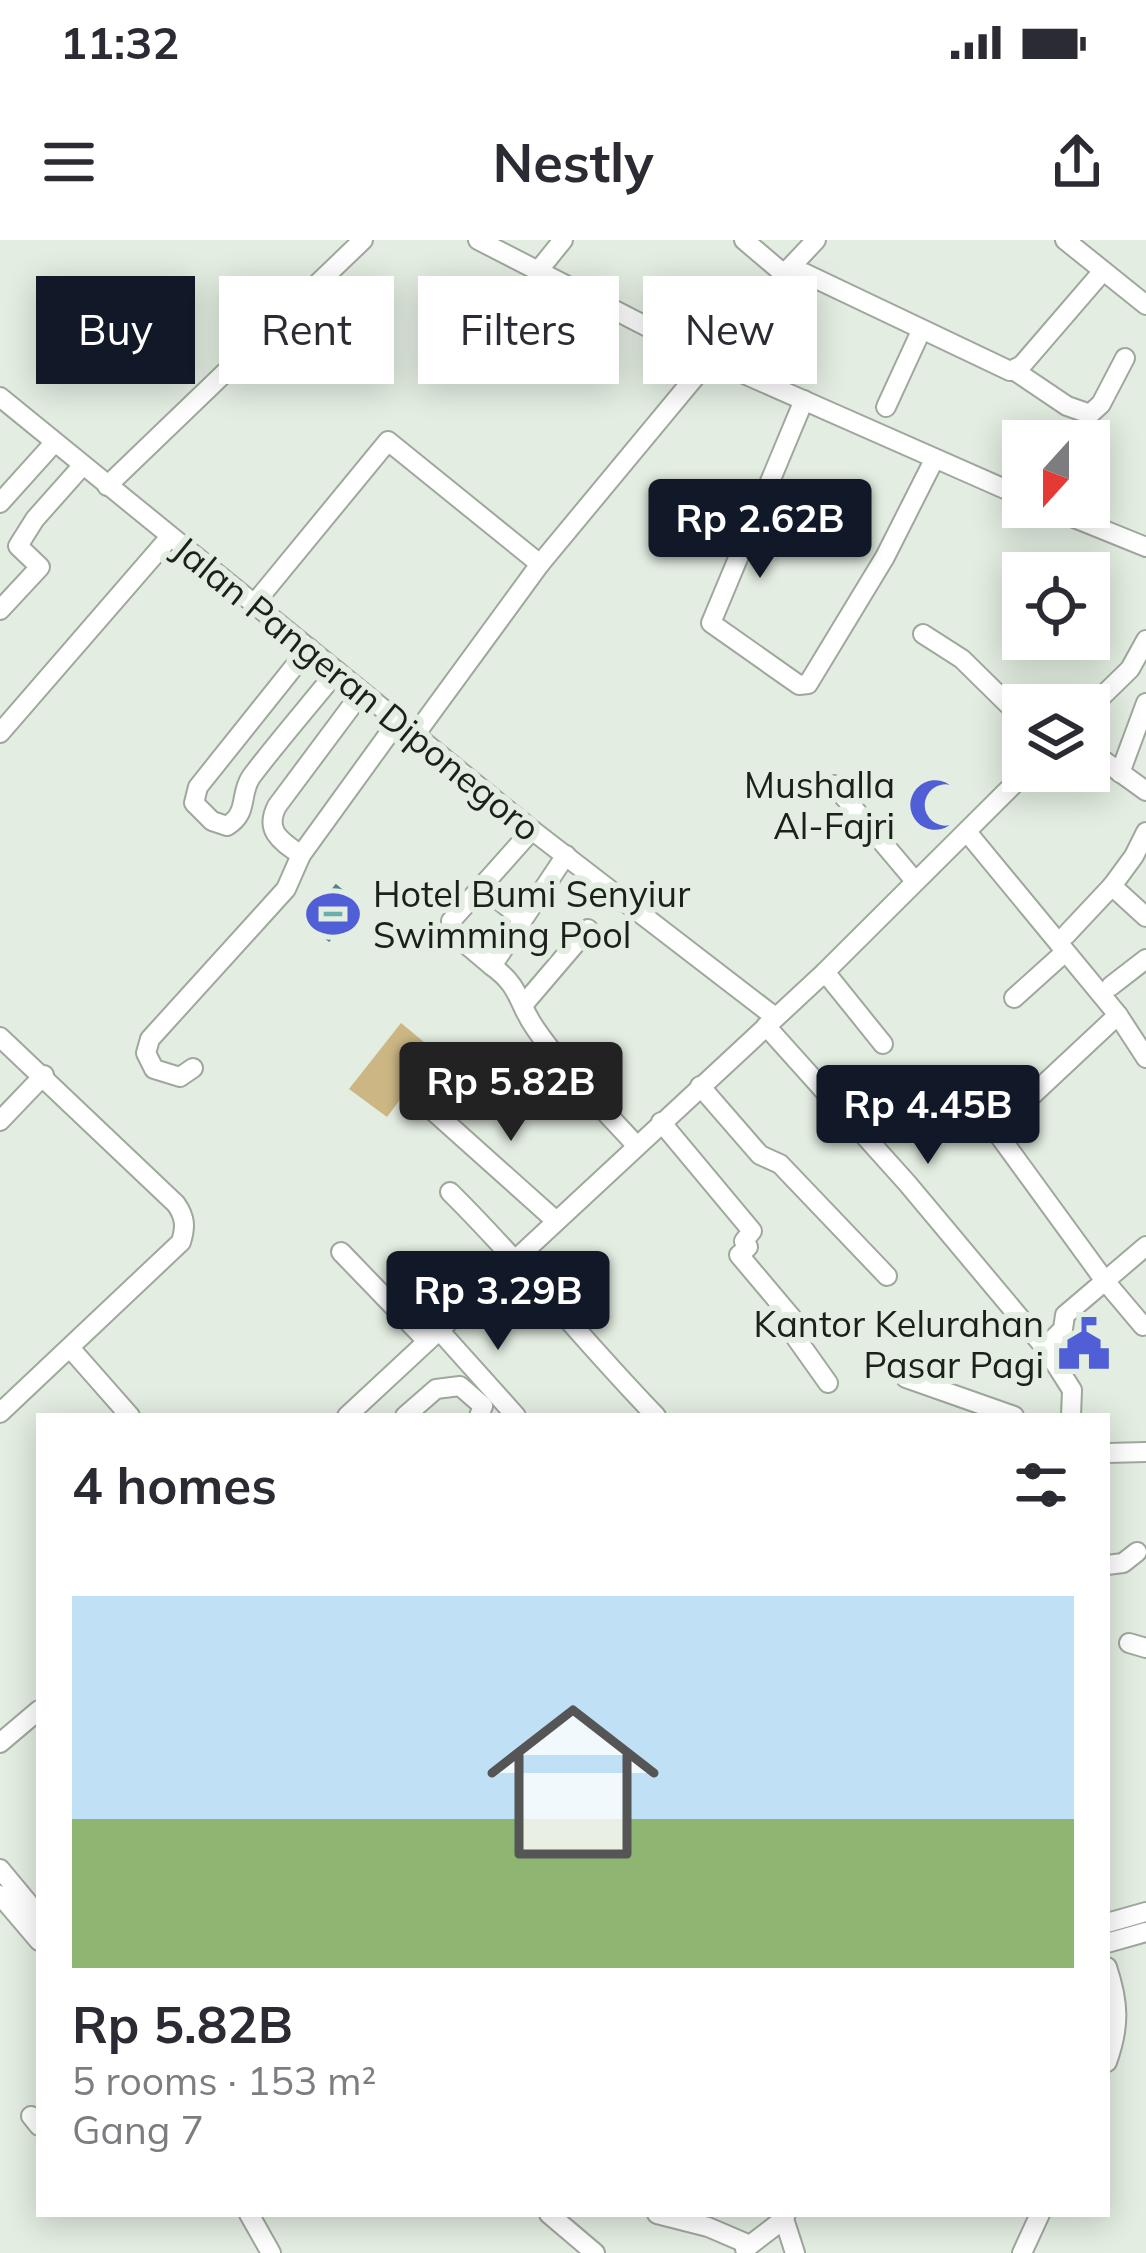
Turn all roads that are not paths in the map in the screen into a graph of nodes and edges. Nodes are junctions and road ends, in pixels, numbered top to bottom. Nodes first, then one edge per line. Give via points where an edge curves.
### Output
1 (363, 240) edge
2 (478, 240) edge
3 (563, 240) edge
4 (744, 240) edge
5 (815, 240) edge
6 (1065, 240) edge
7 (796, 268) junction
8 (538, 271) junction
9 (1103, 271) junction
10 (789, 276) edge
11 (1146, 305) edge
12 (643, 325) edge
13 (921, 331) junction
14 (1125, 358) dead end
15 (1015, 371) junction
16 (689, 384) edge
17 (768, 384) edge
18 (0, 397) edge
19 (804, 400) junction
20 (886, 407) dead end
21 (54, 443) junction
22 (934, 460) junction
23 (83, 465) junction
24 (107, 486) junction
25 (1002, 488) edge
26 (0, 503) edge
27 (1099, 528) edge
28 (170, 538) junction
29 (1146, 547) edge
30 (540, 564) junction
31 (254, 604) junction
32 (0, 610) edge
33 (923, 634) dead end
34 (1146, 640) edge
35 (309, 649) junction
36 (1130, 669) junction
37 (337, 671) junction
38 (1110, 689) edge
39 (362, 692) junction
40 (1002, 698) edge
41 (1146, 702) edge
42 (398, 721) junction
43 (0, 733) edge
44 (415, 735) junction
45 (1110, 766) edge
46 (1120, 773) junction
47 (834, 785) dead end
48 (1146, 790) edge
49 (1006, 792) edge
50 (532, 830) junction
51 (967, 832) junction
52 (1146, 832) edge
53 (301, 855) junction
54 (566, 855) junction
55 (1140, 861) edge
56 (915, 881) junction
57 (1112, 886) junction
58 (482, 887) junction
59 (1146, 916) edge
60 (523, 919) junction
61 (588, 928) dead end
62 (1065, 944) junction
63 (1146, 959) edge
64 (492, 966) junction
65 (825, 971) junction
66 (1111, 986) dead end
67 (1014, 998) dead end
68 (524, 1004) junction
69 (1118, 1015) junction
70 (771, 1022) junction
71 (0, 1037) edge
72 (883, 1044) dead end
73 (1146, 1058) edge
74 (193, 1068) dead end
75 (44, 1075) junction
76 (700, 1086) junction
77 (431, 1108) dead end
78 (0, 1121) edge
79 (661, 1122) junction
80 (636, 1145) junction
81 (451, 1192) dead end
82 (555, 1220) junction
83 (1146, 1246) edge
84 (341, 1252) dead end
85 (517, 1258) junction
86 (887, 1276) dead end
87 (1106, 1281) junction
88 (1143, 1326) edge
89 (432, 1335) junction
90 (1045, 1347) junction
91 (70, 1348) junction
92 (406, 1359) junction
93 (906, 1378) dead end
94 (828, 1383) dead end
95 (436, 1389) junction
96 (984, 1411) edge
97 (0, 1413) edge
98 (127, 1413) edge
99 (350, 1413) edge
100 (408, 1413) edge
101 (480, 1413) edge
102 (513, 1413) edge
103 (653, 1413) edge
104 (1071, 1413) edge
105 (1146, 1452) edge
106 (1110, 1453) edge
107 (1137, 1552) dead end
108 (1110, 1565) edge
109 (36, 1713) edge
110 (0, 1743) edge
111 (0, 1869) edge
112 (0, 1895) edge
113 (36, 1912) edge
114 (1146, 1912) edge
115 (1110, 1922) edge
116 (1146, 1932) edge
117 (36, 1937) edge
118 (1110, 1942) edge
119 (1110, 1978) edge
120 (1110, 2052) edge
121 (250, 2217) edge
122 (553, 2217) edge
123 (669, 2217) edge
124 (785, 2217) edge
125 (1039, 2217) edge
126 (745, 2249) edge
127 (268, 2252) edge
128 (595, 2253) edge
129 (795, 2253) edge
130 (1022, 2253) edge

1 - 24 street
2 - 8 street
3 - 8 street
4 - 7 street
5 - 7 street
6 - 9 street
7 - 10 street
7 - 13 street
8 - 12 street
9 - 11 street
9 - 15 street
13 - 15 street
13 - 20 street
14 - 15 street via 1088,414
16 - 30 street
17 - 19 street
18 - 21 street, Jalan Pangeran Diponegoro
19 - 22 street
19 - 22 street via 712,626 804,686 863,596
21 - 23 street, Jalan Pangeran Diponegoro
21 - 26 street
22 - 25 street
23 - 24 street, Jalan Pangeran Diponegoro
23 - 32 street via 18,546 40,567
24 - 28 street, Jalan Pangeran Diponegoro
27 - 29 street
28 - 31 street, Jalan Pangeran Diponegoro
28 - 43 street
30 - 31 street via 393,442 384,443
30 - 44 street
31 - 35 street, Jalan Pangeran Diponegoro
33 - 40 street
34 - 36 street
35 - 37 street, Jalan Pangeran Diponegoro
35 - 37 street via 198,787 199,812 226,826 237,820 248,782
36 - 38 street
36 - 41 street
37 - 39 street, Jalan Pangeran Diponegoro
39 - 42 street, Jalan Pangeran Diponegoro
39 - 53 street via 270,818 272,831
41 - 46 street
42 - 44 street, Jalan Pangeran Diponegoro
42 - 53 street
44 - 50 street, Jalan Pangeran Diponegoro
45 - 46 street
46 - 48 street
47 - 56 street
49 - 51 street
50 - 54 street, Jalan Pangeran Diponegoro
50 - 58 street
51 - 56 street
51 - 62 street
52 - 55 street
53 - 74 street via 286,889 150,1039 154,1069 180,1078
54 - 60 street
54 - 70 street, Jalan Pangeran Diponegoro
55 - 57 street
56 - 65 street
57 - 59 street
57 - 62 street
58 - 60 street
58 - 64 street via 450,929
60 - 64 street
61 - 68 street
62 - 67 street
62 - 69 street
63 - 66 street
64 - 68 street
65 - 70 street
65 - 72 street
68 - 80 street via 533,1026
69 - 73 street
69 - 87 street via 995,1130
70 - 76 street
70 - 90 street, Jalan Pangeran Diponegoro
71 - 75 street
75 - 78 street
75 - 91 street via 176,1204 185,1229 181,1242
76 - 79 street
76 - 86 street
77 - 82 street
79 - 80 street
79 - 94 street via 752,1231 739,1255 793,1319 796,1338
80 - 82 street
81 - 85 street
82 - 85 street
83 - 87 street
84 - 89 street
85 - 89 street
85 - 103 street
87 - 88 street
87 - 90 street via 1065,1315
89 - 92 street
89 - 102 street
90 - 104 street, Jalan Pangeran Diponegoro via 1072,1390
91 - 97 street
91 - 98 street
92 - 95 street
92 - 99 street
93 - 96 street
95 - 100 street
95 - 101 street via 463,1387 483,1406
105 - 106 street
107 - 108 street
109 - 110 street
111 - 113 street
112 - 117 street
114 - 115 street
116 - 118 street
119 - 120 street via 1118,2026
121 - 127 street
122 - 128 street
123 - 126 street
124 - 126 street
124 - 129 street
125 - 130 street

